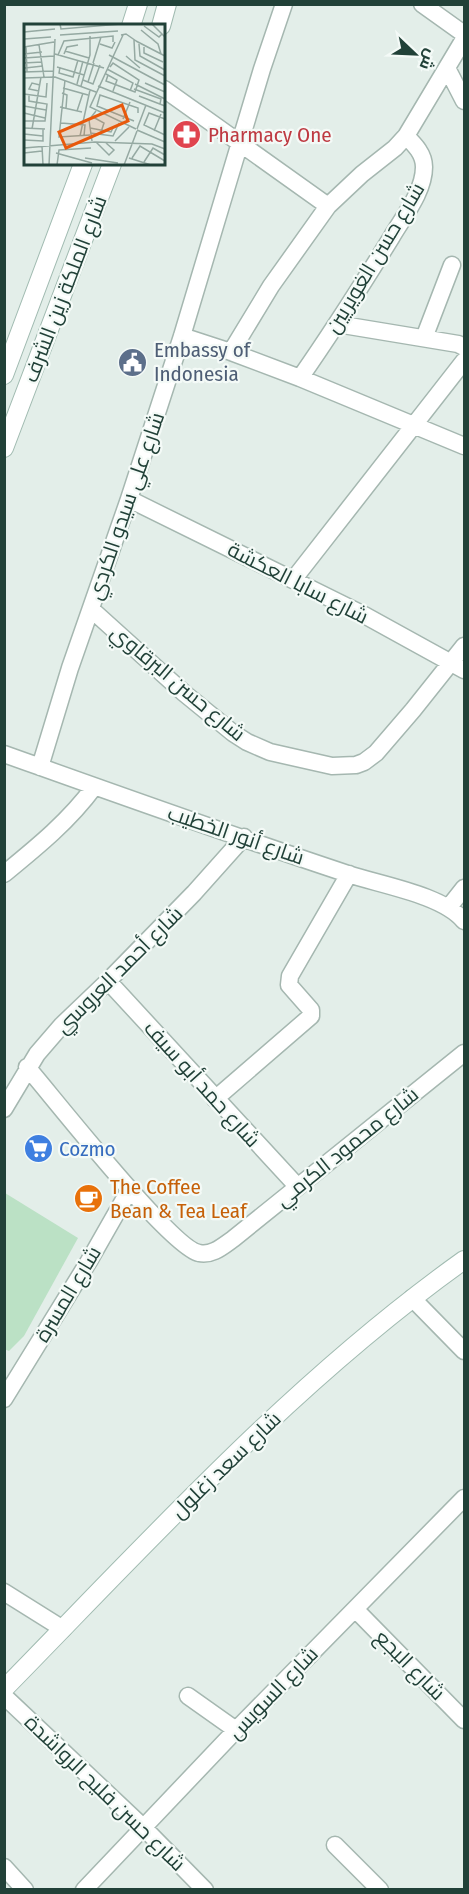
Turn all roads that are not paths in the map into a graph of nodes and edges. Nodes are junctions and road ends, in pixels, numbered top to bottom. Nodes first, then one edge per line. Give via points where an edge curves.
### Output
1 (138, 4) edge
2 (167, 4) edge
3 (284, 4) edge
4 (422, 4) edge
5 (132, 24) edge
6 (162, 24) edge
7 (465, 37) edge
8 (447, 68) junction
9 (165, 90) edge
10 (465, 100) edge
11 (406, 136) junction
12 (240, 144) junction
13 (83, 165) edge
14 (112, 165) edge
15 (328, 206) junction
16 (452, 265) dead end
17 (337, 324) junction
18 (182, 336) junction
19 (424, 338) junction
20 (465, 347) edge
21 (231, 352) junction
22 (465, 361) edge
23 (4, 375) edge
24 (300, 378) junction
25 (415, 426) junction
26 (465, 446) edge
27 (4, 448) edge
28 (129, 499) junction
29 (293, 580) junction
30 (91, 609) junction
31 (465, 646) edge
32 (458, 667) edge
33 (4, 754) edge
34 (40, 766) junction
35 (94, 787) junction
36 (244, 837) junction
37 (4, 874) edge
38 (349, 874) junction
39 (465, 888) edge
40 (449, 907) junction
41 (465, 921) edge
42 (108, 981) junction
43 (465, 1053) edge
44 (27, 1067) junction
45 (215, 1099) junction
46 (4, 1110) edge
47 (297, 1186) junction
48 (130, 1189) junction
49 (465, 1260) edge
50 (412, 1298) junction
51 (465, 1351) edge
52 (4, 1399) edge
53 (462, 1506) edge
54 (4, 1592) edge
55 (355, 1610) junction
56 (63, 1629) junction
57 (4, 1689) edge
58 (4, 1696) edge
59 (188, 1696) dead end
60 (465, 1720) edge
61 (236, 1731) junction
62 (144, 1828) junction
63 (335, 1845) dead end
64 (4, 1867) edge
65 (25, 1890) edge
66 (84, 1890) edge
67 (205, 1890) edge
68 (380, 1890) edge

1 - 5 main road
2 - 6 main road
3 - 12 street, شارع علي سيدو الكردي
4 - 7 street
7 - 8 street
8 - 10 street
8 - 11 street
9 - 12 street
11 - 15 street
11 - 17 street, شارع حسن الغويريين via 424,162 422,182
12 - 15 street
12 - 18 street, شارع علي سيدو الكردي
13 - 23 main road, شارع الملكة زين الشرف
14 - 27 main road, شارع الملكة زين الشرف
15 - 21 street
16 - 19 street
17 - 19 street
17 - 24 street, شارع حسن الغويريين
18 - 21 street
18 - 28 street, شارع علي سيدو الكردي
19 - 20 street
21 - 24 street
22 - 25 street
24 - 25 street
25 - 26 street
25 - 29 street
28 - 29 street, شارع سابا العكشة
28 - 30 street, شارع علي سيدو الكردي
29 - 32 street, شارع سابا العكشة
30 - 32 street, شارع حسن البرقاوي via 233,733 270,752 317,764 346,766 364,762
30 - 34 street, شارع علي سيدو الكردي
31 - 32 street, شارع حسن البرقاوي
33 - 34 street, شارع أنور الخطيب
34 - 35 street, شارع أنور الخطيب
35 - 36 street, شارع أنور الخطيب
35 - 37 street via 58,828
36 - 38 street, شارع أنور الخطيب
36 - 42 street, شارع أحمد العروسي
38 - 40 street, شارع أنور الخطيب
38 - 45 street via 290,976 289,985 311,1010 311,1016
39 - 40 street
40 - 41 street, شارع أنور الخطيب
42 - 44 street, شارع أحمد العروسي via 62,1025
42 - 45 street, شارع حمد أبو سيف
43 - 47 street, شارع محمود الكرمي
44 - 46 street, شارع أحمد العروسي
44 - 48 street, شارع محمود الكرمي
45 - 47 street, شارع حمد أبو سيف
47 - 48 street, شارع محمود الكرمي via 232,1239 204,1254 185,1246
48 - 52 street, شارع المسرة
49 - 50 main road, شارع سعد زغلول
50 - 51 street
50 - 56 main road, شارع سعد زغلول via 303,1389
53 - 55 street, شارع السويس
54 - 56 street
55 - 60 street, شارع البجع
55 - 61 street, شارع السويس
56 - 57 main road, شارع سعد زغلول
58 - 62 street, شارع حسن فليح الرواشدة
59 - 61 street
61 - 62 street, شارع السويس
62 - 66 street, شارع السويس
62 - 67 street, شارع حسن فليح الرواشدة
63 - 68 street
64 - 65 street

